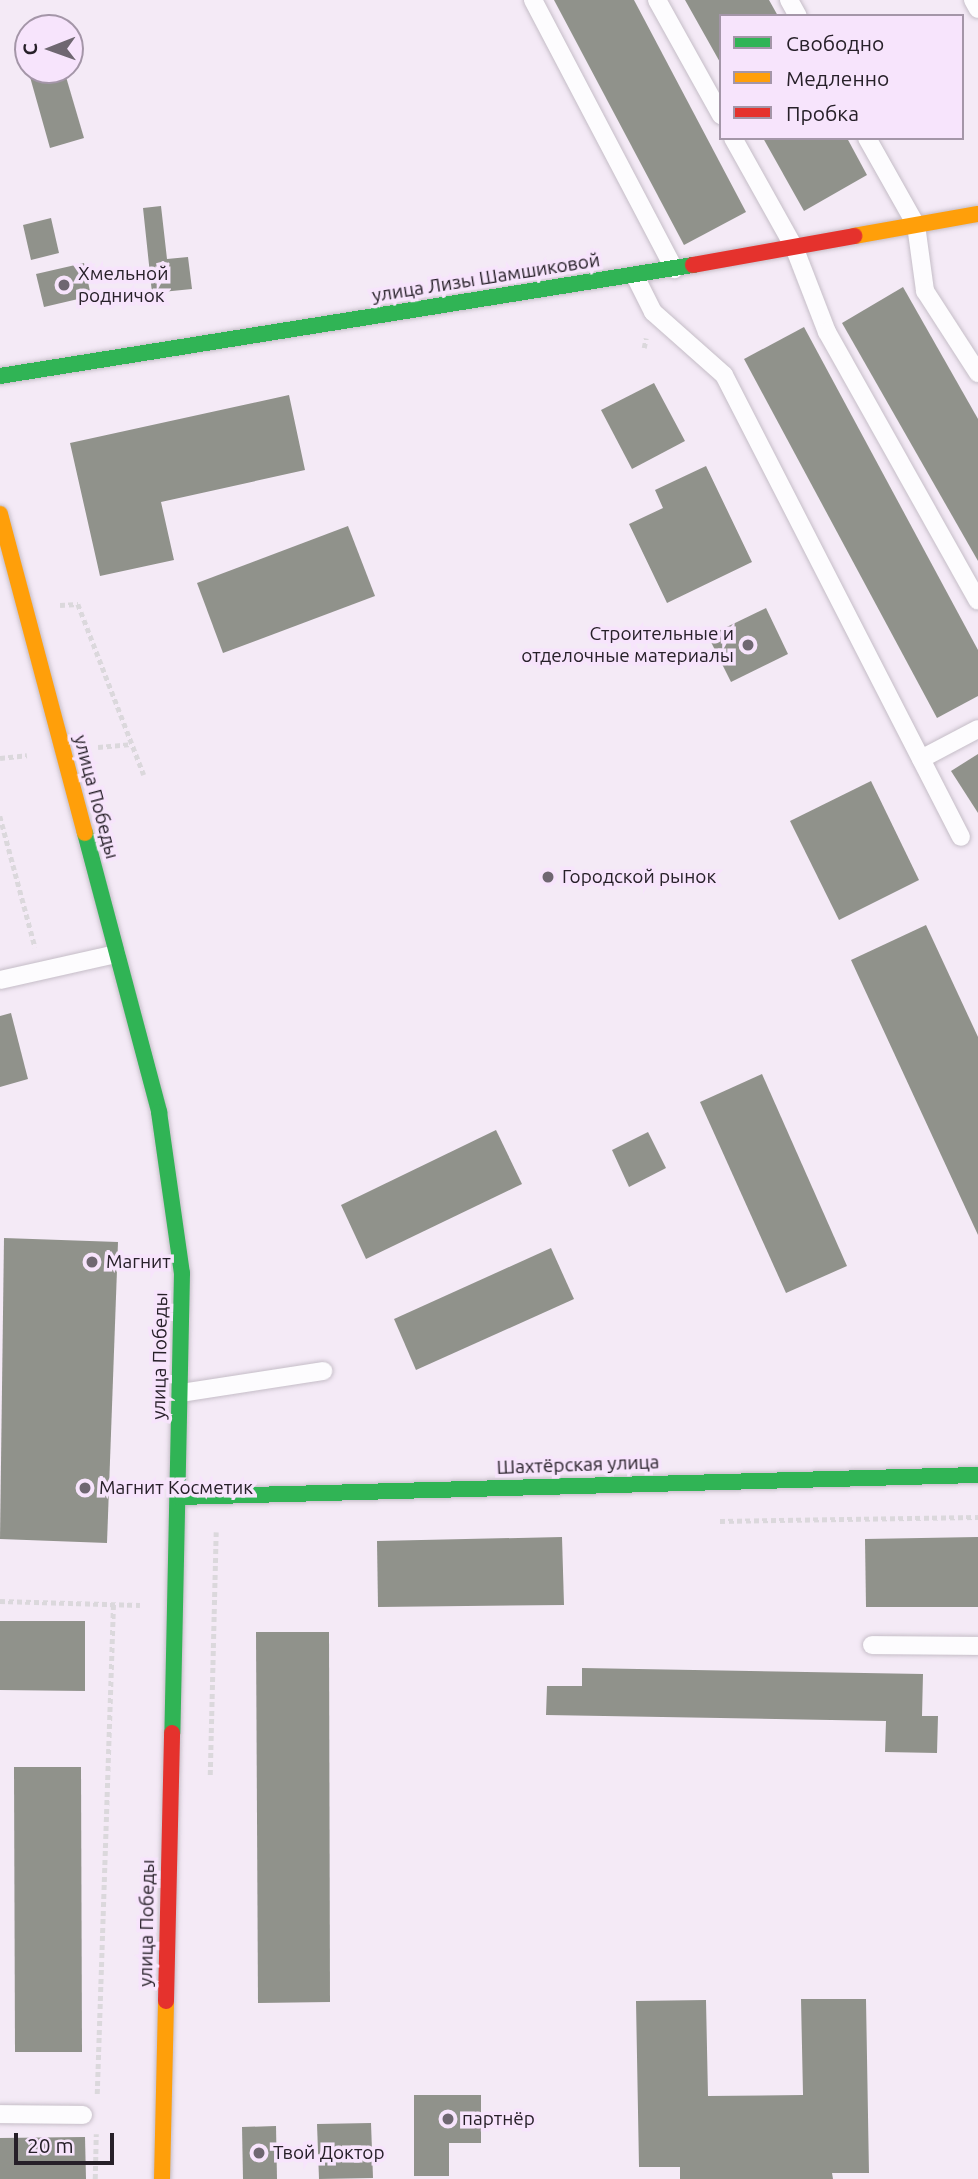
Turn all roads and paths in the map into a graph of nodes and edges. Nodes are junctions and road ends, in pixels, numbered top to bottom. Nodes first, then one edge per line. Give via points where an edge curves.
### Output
1 (533, 0) edge
2 (657, 0) edge
3 (973, 0) edge
4 (978, 9) edge
5 (719, 111) edge
6 (734, 140) edge
7 (868, 140) edge
8 (978, 214) edge
9 (916, 225) junction
10 (794, 247) junction
11 (674, 269) junction
12 (635, 276) junction
13 (978, 373) edge
14 (0, 376) edge
15 (0, 514) edge
16 (978, 601) edge
17 (24, 607) junction
18 (978, 729) edge
19 (921, 759) junction
20 (144, 775) dead end
21 (0, 816) edge
22 (961, 837) dead end
23 (116, 954) junction
24 (41, 971) junction
25 (0, 980) edge
26 (323, 1371) dead end
27 (181, 1393) junction
28 (978, 1475) edge
29 (179, 1497) junction
30 (978, 1517) edge
31 (715, 1521) dead end
32 (230, 1529) dead end
33 (0, 1601) edge
34 (113, 1604) junction
35 (176, 1606) junction
36 (872, 1645) dead end
37 (978, 1646) edge
38 (210, 1778) dead end
39 (97, 2097) dead end
40 (0, 2114) edge
41 (90, 2119) joint
42 (95, 2179) edge
43 (162, 2179) edge

1 - 11 lane
2 - 5 lane
3 - 4 lane
6 - 10 lane
7 - 9 lane
8 - 9 street, улица Лизы Шамшиковой
9 - 10 street, улица Лизы Шамшиковой
9 - 13 lane via 925,291
10 - 11 street, улица Лизы Шамшиковой
10 - 16 lane via 827,332
11 - 12 street, улица Лизы Шамшиковой
12 - 14 street, улица Лизы Шамшиковой
12 - 19 lane via 653,312 724,375
15 - 17 street, улица Победы
17 - 20 path via 78,604
17 - 23 street, улица Победы
18 - 19 lane
19 - 22 lane
21 - 24 path
23 - 24 lane
23 - 27 street, улица Победы via 159,1112 182,1273
24 - 25 lane
26 - 27 lane
27 - 29 street, улица Победы
28 - 29 street, Шахтёрская улица
29 - 35 street, улица Победы
30 - 31 path
32 - 38 path via 216,1530
33 - 34 path
34 - 35 path
34 - 39 path
35 - 43 street, улица Победы
36 - 37 lane
40 - 41 lane
41 - 42 path

